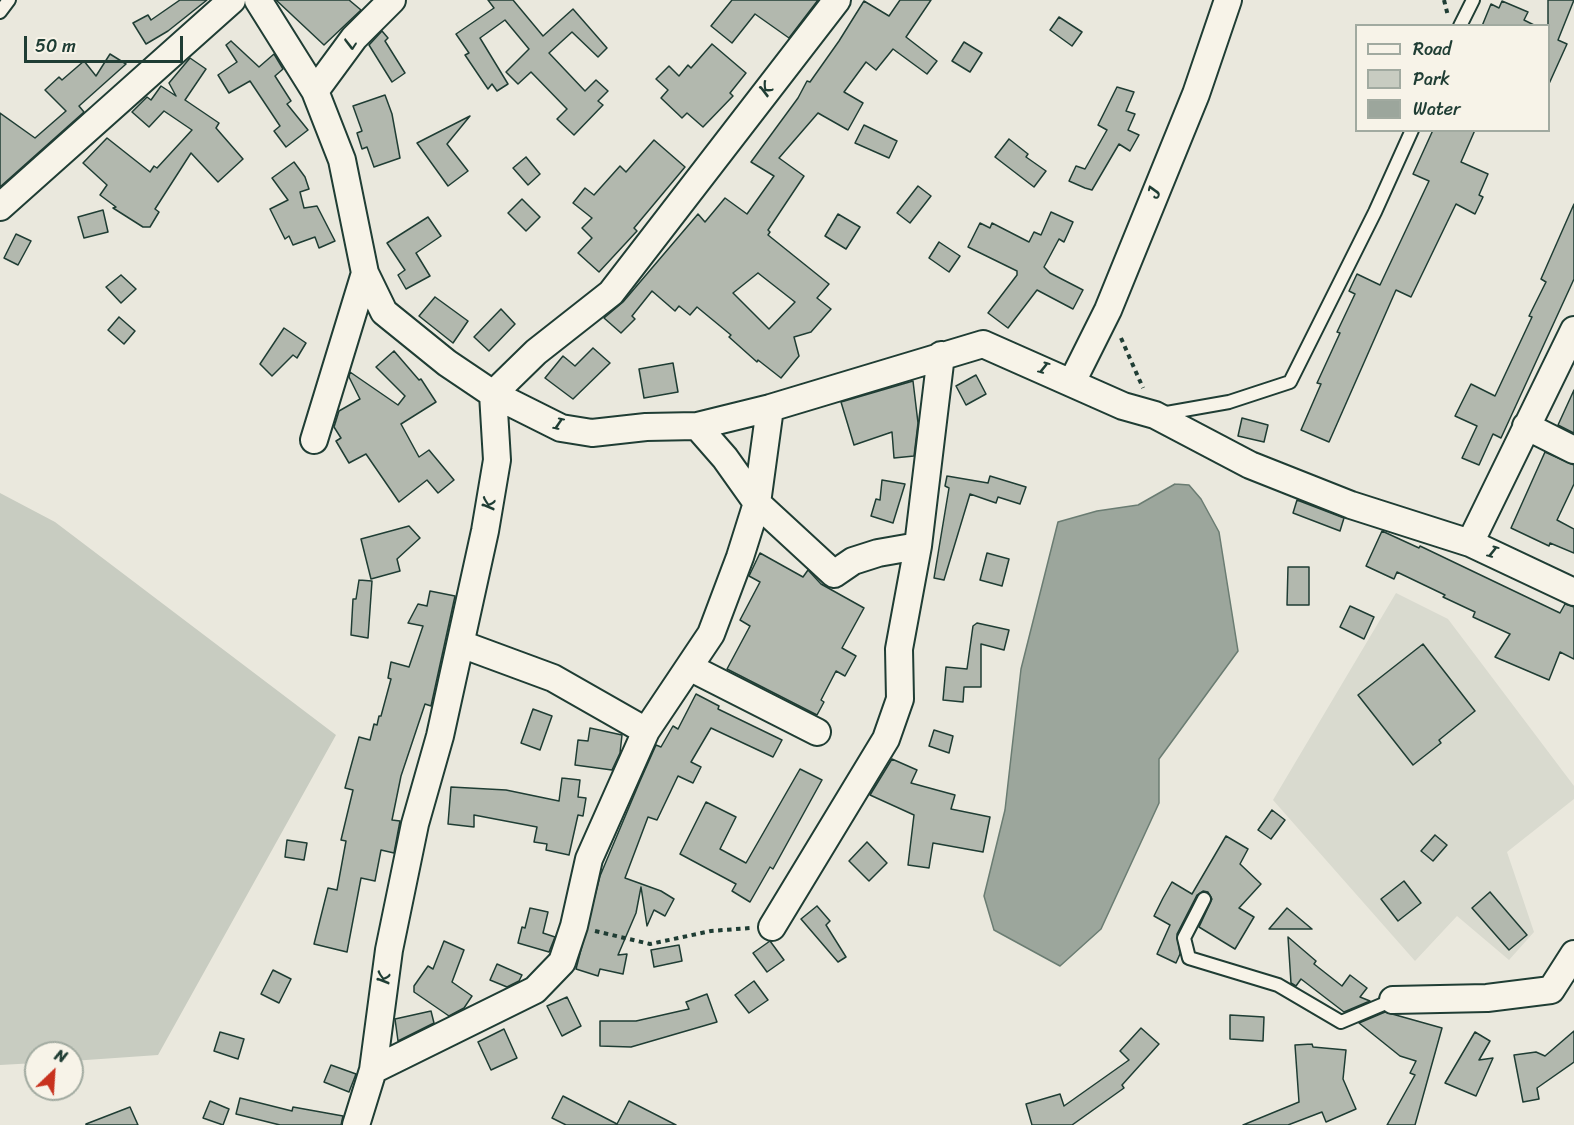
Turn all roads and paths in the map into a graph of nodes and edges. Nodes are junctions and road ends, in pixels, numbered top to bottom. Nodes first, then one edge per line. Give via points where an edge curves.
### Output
1 (9, 0) edge
2 (232, 0) edge
3 (258, 0) edge
4 (392, 0) edge
5 (837, 0) edge
6 (1228, 0) edge
7 (1473, 0) edge
8 (0, 12) edge
9 (1461, 24) edge
10 (315, 92) junction
11 (1411, 132) edge
12 (0, 207) edge
13 (365, 273) junction
14 (1108, 310) junction
15 (1574, 330) edge
16 (941, 355) junction
17 (1072, 382) junction
18 (493, 394) junction
19 (770, 408) junction
20 (1155, 415) junction
21 (698, 426) junction
22 (1526, 426) junction
23 (314, 440) dead end
24 (1574, 450) edge
25 (757, 503) junction
26 (1470, 543) junction
27 (918, 546) junction
28 (1574, 592) edge
29 (461, 644) junction
30 (689, 667) junction
31 (646, 731) junction
32 (818, 732) dead end
33 (1204, 899) dead end
34 (574, 926) junction
35 (772, 927) joint
36 (1574, 954) edge
37 (1393, 1000) joint
38 (373, 1070) junction
39 (356, 1125) edge

1 - 8 lane
2 - 12 street
3 - 10 street
4 - 10 street, L via 354,38
5 - 18 street, K via 611,293 536,352
6 - 14 street, J via 1196,94
7 - 9 lane
10 - 13 street via 342,160
11 - 20 lane via 1290,382 1229,402
13 - 18 street, I via 384,312
13 - 23 street
14 - 17 street, J
14 - 20 path
15 - 22 street
16 - 17 street, I via 983,344
16 - 19 street, I
16 - 27 street
17 - 20 street, I via 1123,406
18 - 21 street, I via 561,428 592,434
18 - 29 street, K via 497,460
19 - 21 street, I
19 - 25 street
20 - 26 street, I via 1250,465 1351,505
21 - 25 street
22 - 24 street
22 - 26 street
25 - 27 street via 834,574 853,561
25 - 30 street via 711,634
26 - 28 street, I
27 - 35 street via 899,649 900,699 886,739
29 - 31 street via 553,678
29 - 38 street, K via 415,824 389,950
30 - 31 street
30 - 32 street
31 - 34 street via 589,859
33 - 37 lane via 1184,938 1189,958 1278,985 1341,1022
34 - 35 path via 650,944 711,931
34 - 38 street via 562,962 535,990
36 - 37 street via 1551,990 1487,998
38 - 39 street, K

